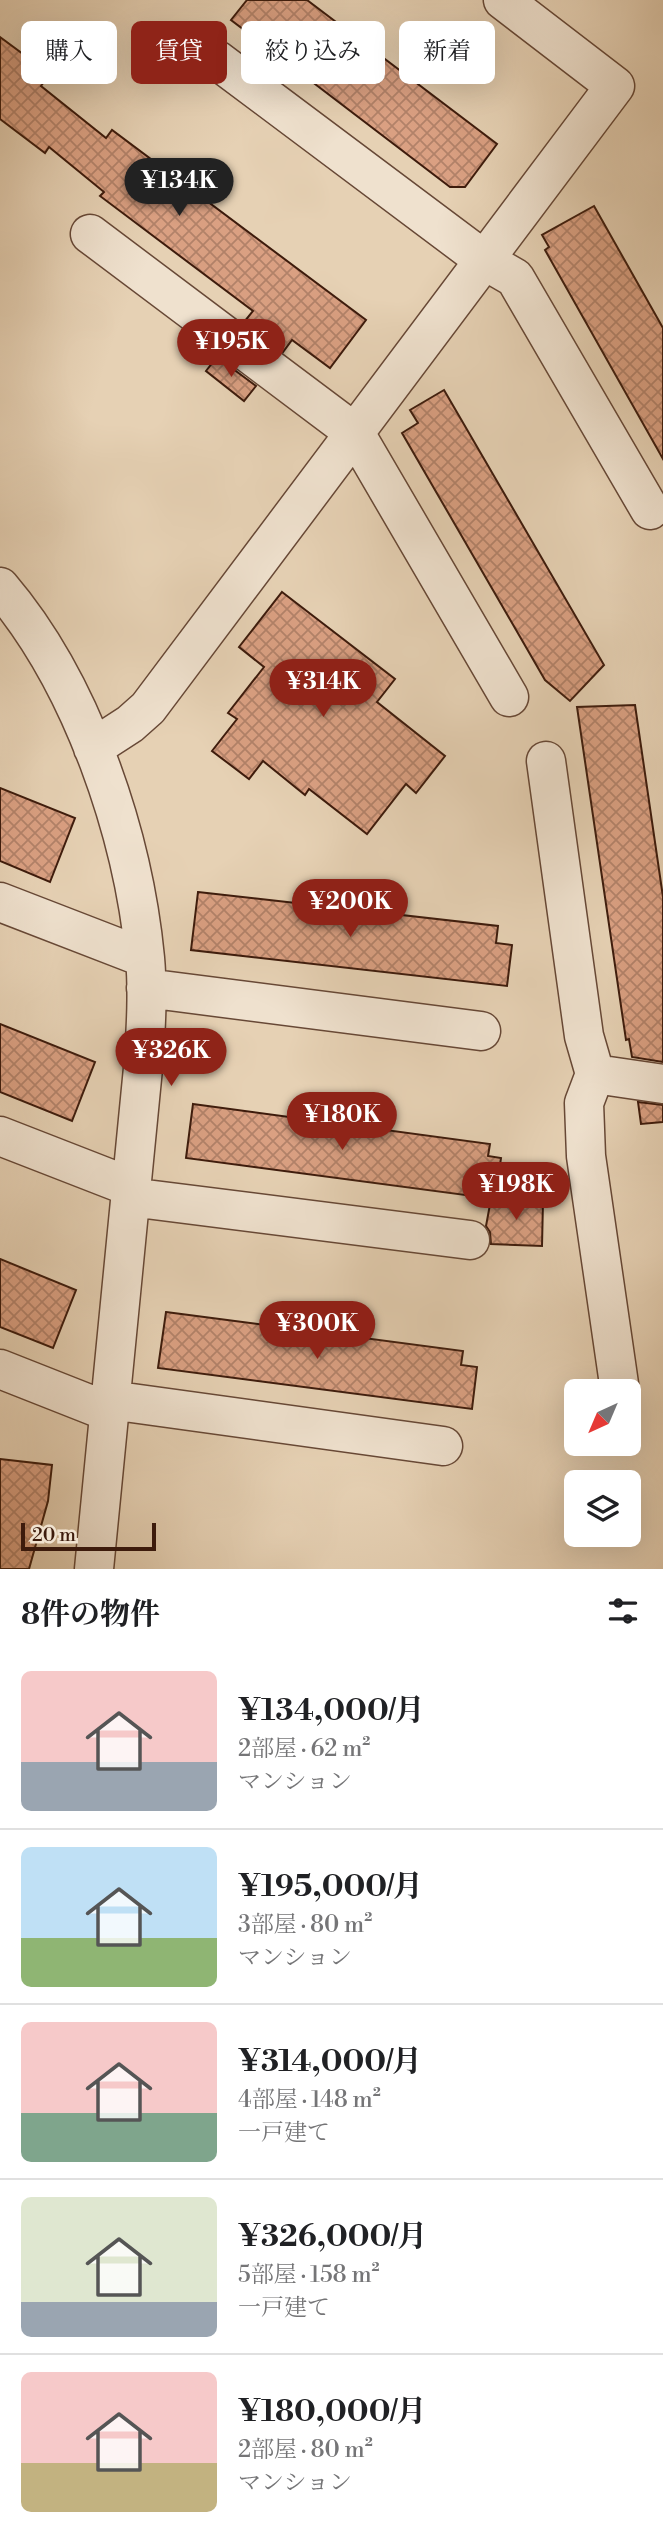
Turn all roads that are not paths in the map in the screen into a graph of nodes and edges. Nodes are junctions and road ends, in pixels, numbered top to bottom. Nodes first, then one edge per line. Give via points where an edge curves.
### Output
1 (503, 0) edge
2 (227, 67) edge
3 (90, 234) dead end
4 (484, 260) junction
5 (355, 433) junction
6 (650, 510) dead end
7 (0, 587) edge
8 (509, 697) dead end
9 (93, 748) junction
10 (546, 761) dead end
11 (0, 902) edge
12 (146, 973) junction
13 (481, 1031) dead end
14 (596, 1074) junction
15 (663, 1084) edge
16 (0, 1136) edge
17 (130, 1192) junction
18 (470, 1240) dead end
19 (0, 1368) edge
20 (618, 1379) edge
21 (110, 1406) junction
22 (443, 1446) dead end
23 (94, 1569) edge

1 - 4 street via 615,86
2 - 4 street
3 - 5 street
4 - 5 street
4 - 6 street via 516,278
5 - 8 street
5 - 9 street via 148,708
7 - 9 street via 42,647
9 - 12 street via 129,861
10 - 14 street via 584,1036
11 - 12 street
12 - 13 street
12 - 17 street via 144,1058
14 - 15 street
14 - 20 street via 584,1103 586,1156
16 - 17 street
17 - 18 street
17 - 21 street
19 - 21 street
21 - 22 street
21 - 23 street

